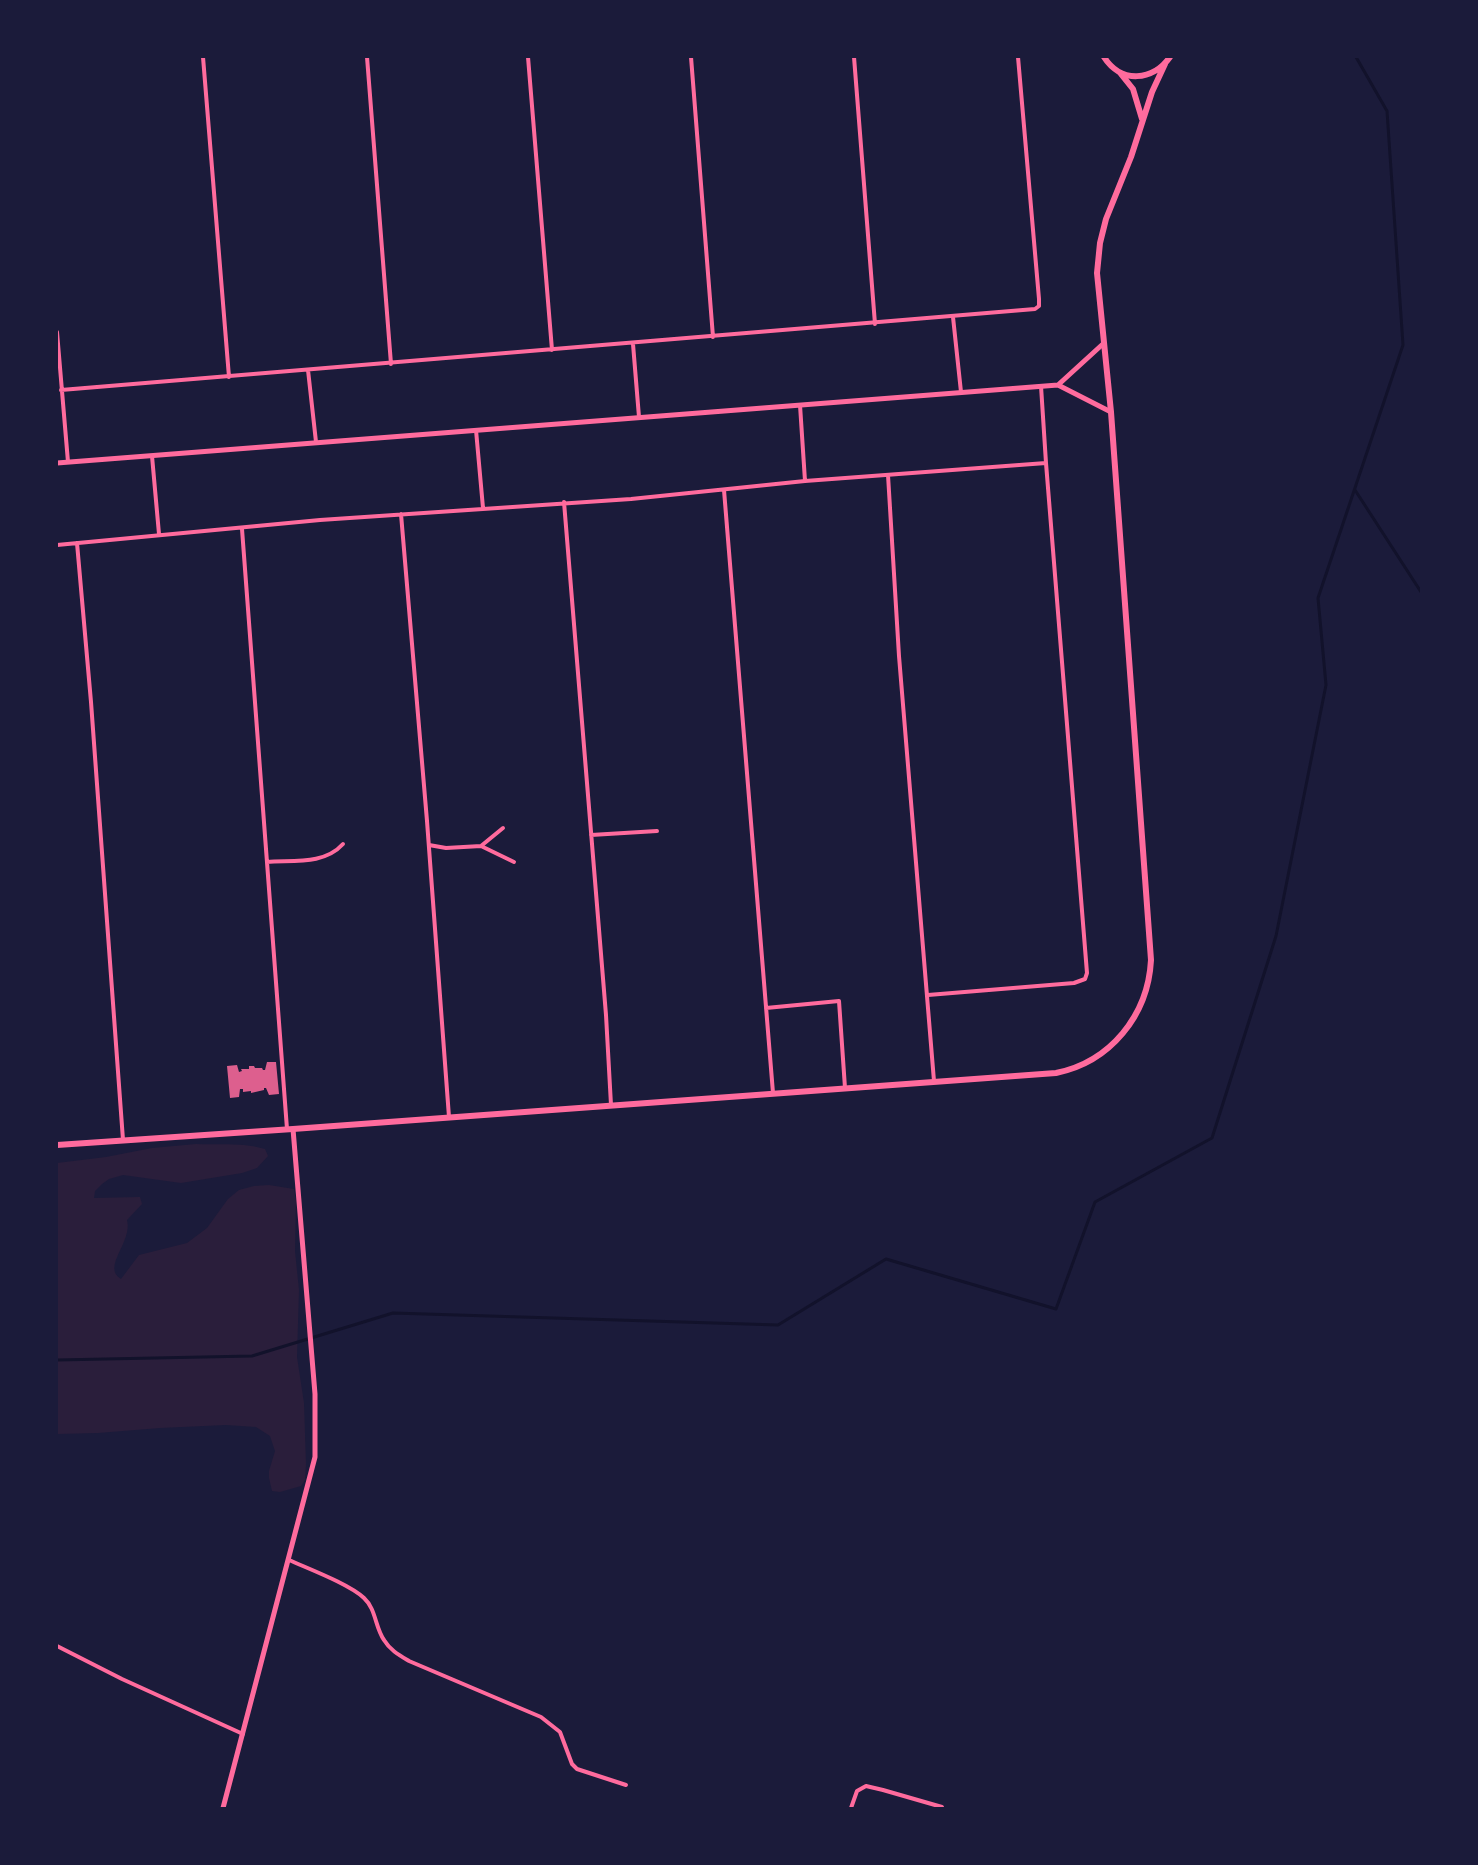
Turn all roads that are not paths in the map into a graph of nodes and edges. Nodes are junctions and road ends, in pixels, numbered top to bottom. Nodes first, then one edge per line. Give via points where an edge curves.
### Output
1 (203, 57) edge
2 (367, 57) edge
3 (528, 57) edge
4 (691, 57) edge
5 (854, 57) edge
6 (1018, 57) edge
7 (1104, 57) edge
8 (1170, 57) edge
9 (1165, 64) junction
10 (1118, 72) junction
11 (1142, 122) junction
12 (953, 317) junction
13 (875, 324) junction
14 (57, 332) edge
15 (713, 337) junction
16 (1104, 343) junction
17 (633, 344) junction
18 (552, 350) junction
19 (391, 363) junction
20 (308, 370) junction
21 (229, 377) junction
22 (1058, 385) junction
23 (1041, 386) junction
24 (61, 390) junction
25 (961, 392) junction
26 (800, 405) junction
27 (1111, 412) junction
28 (639, 417) junction
29 (476, 430) junction
30 (316, 442) junction
31 (152, 455) junction
32 (68, 462) junction
33 (57, 463) edge
34 (1046, 463) junction
35 (888, 475) junction
36 (805, 481) junction
37 (724, 490) junction
38 (564, 502) junction
39 (483, 508) junction
40 (401, 514) junction
41 (242, 528) junction
42 (159, 534) junction
43 (77, 543) junction
44 (57, 545) edge
45 (503, 828) dead end
46 (657, 831) dead end
47 (591, 835) junction
48 (343, 844) dead end
49 (429, 845) junction
50 (481, 846) junction
51 (267, 862) junction
52 (514, 862) dead end
53 (928, 995) junction
54 (766, 1008) junction
55 (934, 1081) junction
56 (845, 1088) junction
57 (773, 1093) junction
58 (611, 1105) junction
59 (449, 1117) junction
60 (290, 1129) junction
61 (57, 1140) edge
62 (123, 1141) junction
63 (66, 1144) junction
64 (57, 1145) edge
65 (289, 1560) junction
66 (57, 1646) edge
67 (243, 1734) junction
68 (626, 1785) dead end
69 (942, 1807) edge
70 (224, 1808) edge
71 (851, 1808) edge

1 - 21 street
2 - 19 street
3 - 18 street
4 - 15 street
5 - 13 street
6 - 12 street via 1039,306 1032,310
7 - 10 main road
8 - 9 main road
9 - 10 main road via 1143,76
9 - 11 main road
10 - 11 main road via 1133,89
11 - 16 main road via 1100,243 1097,273
12 - 13 street
12 - 25 street
13 - 15 street
14 - 24 street
15 - 17 street
16 - 22 street
16 - 27 main road
17 - 18 street
17 - 28 street
18 - 19 street
19 - 20 street
20 - 21 street
20 - 30 street
21 - 24 street
22 - 23 street
22 - 27 street
23 - 25 street
23 - 34 street
24 - 32 street
25 - 26 street
26 - 28 street
26 - 36 street
27 - 55 main road via 1151,939 1148,986 1138,1013 1119,1039 1088,1063 1056,1073
28 - 29 street
29 - 30 street
29 - 39 street
30 - 31 street
31 - 32 street
31 - 42 street
32 - 33 street
34 - 35 street
34 - 53 street via 1087,964 1085,979
35 - 36 street
35 - 53 street
36 - 37 street
37 - 38 street
37 - 54 street
38 - 39 street
38 - 47 street
39 - 40 street
40 - 41 street
40 - 49 street
41 - 42 street
41 - 51 street
42 - 43 street
43 - 44 street
43 - 62 street
45 - 50 street
46 - 47 street
47 - 58 street
48 - 51 street via 319,859
49 - 50 street
49 - 59 street
50 - 52 street
51 - 60 street
53 - 55 street
54 - 56 street via 839,1001
54 - 57 street
55 - 56 main road
56 - 57 main road
57 - 58 main road
58 - 59 main road
59 - 60 main road
60 - 62 main road
60 - 65 street via 316,1410 315,1457
61 - 63 main road
62 - 63 main road
63 - 64 main road
65 - 67 street
65 - 68 street via 365,1599 374,1611 383,1639 393,1651 541,1717 560,1732 577,1769
66 - 67 street
67 - 70 street
69 - 71 street via 866,1786 857,1791

